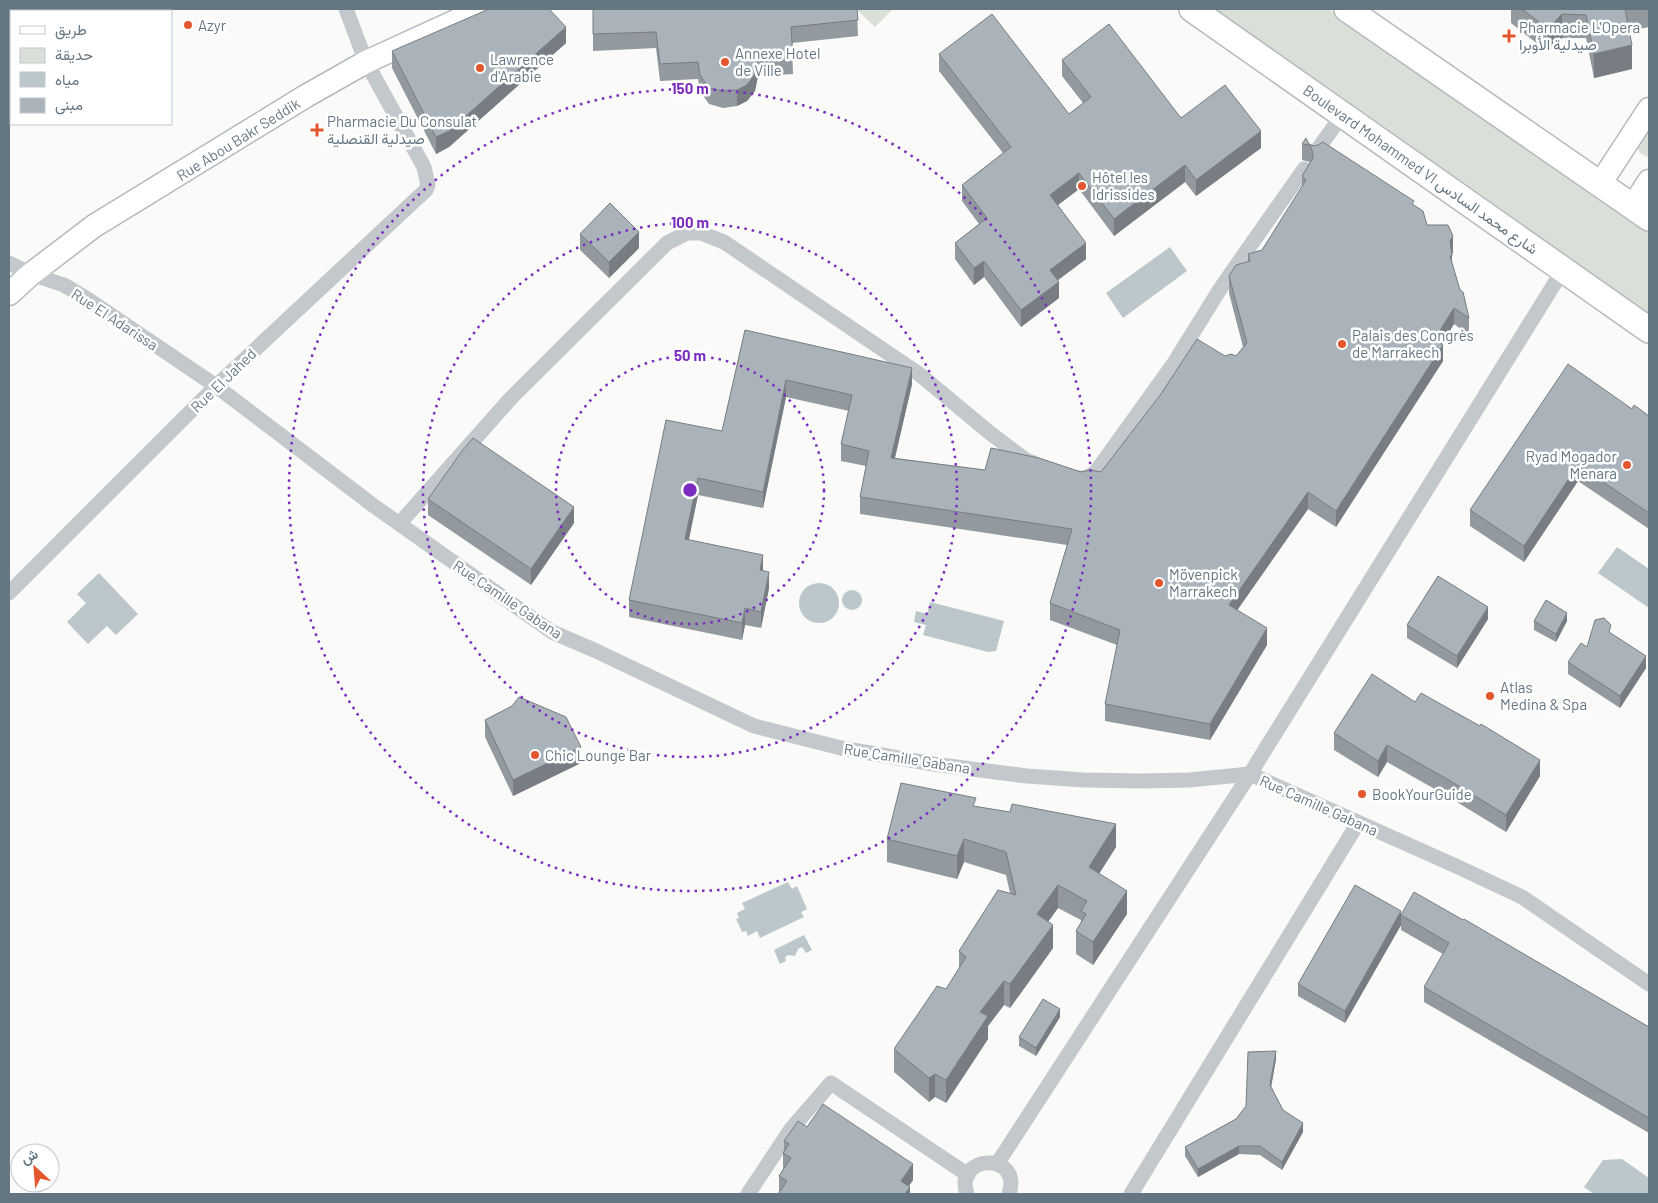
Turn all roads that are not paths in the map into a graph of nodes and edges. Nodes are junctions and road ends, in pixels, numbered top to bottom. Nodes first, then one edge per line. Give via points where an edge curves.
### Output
1 (346, 9) edge
2 (482, 9) edge
3 (1192, 9) edge
4 (1347, 9) edge
5 (366, 62) junction
6 (1649, 109) edge
7 (1343, 114) junction
8 (1315, 153) edge
9 (1304, 169) edge
10 (1649, 181) edge
11 (1600, 184) junction
12 (1641, 212) edge
13 (9, 263) edge
14 (1564, 270) junction
15 (31, 274) junction
16 (9, 294) edge
17 (1649, 330) edge
18 (216, 386) junction
19 (1049, 469) edge
20 (1064, 474) edge
21 (400, 523) junction
22 (9, 593) edge
23 (1250, 774) junction
24 (1358, 823) junction
25 (1649, 984) edge
26 (997, 1164) junction
27 (968, 1175) junction
28 (748, 1194) edge
29 (967, 1194) edge
30 (1009, 1194) edge
31 (1131, 1194) edge

1 - 5 street
2 - 5 street, Rue Abou Bakr Seddik
3 - 7 main road, Boulevard Mohammed VI شارع محمد السادس
4 - 11 main road
5 - 15 street, Rue Abou Bakr Seddik via 94,226
5 - 18 street, Rue El Jahed via 424,167 428,185 417,200
6 - 11 street
7 - 8 street
7 - 14 main road, Boulevard Mohammed VI شارع محمد السادس
9 - 20 street via 1222,286 1174,363 1095,473 1083,478
10 - 12 street
11 - 12 main road
13 - 15 street, Rue El Adarissa
14 - 17 main road, Boulevard Mohammed VI شارع محمد السادس
14 - 23 street
15 - 16 street, Rue Abou Bakr Seddik
15 - 18 street, Rue El Adarissa via 64,285 89,300
18 - 21 street, Rue Camille Gabana
18 - 22 street, Rue El Jahed
19 - 21 street via 1026,460 919,374 733,248 714,237 687,233 667,243 511,398
21 - 23 street, Rue Camille Gabana via 552,632 754,726 841,748 1027,776 1142,781
23 - 24 street, Rue Camille Gabana
23 - 26 street
24 - 25 street, Rue Camille Gabana via 1522,897
24 - 31 street
26 - 27 street via 984,1162
26 - 30 street via 1011,1180
27 - 28 street via 831,1083 790,1129
27 - 29 street

